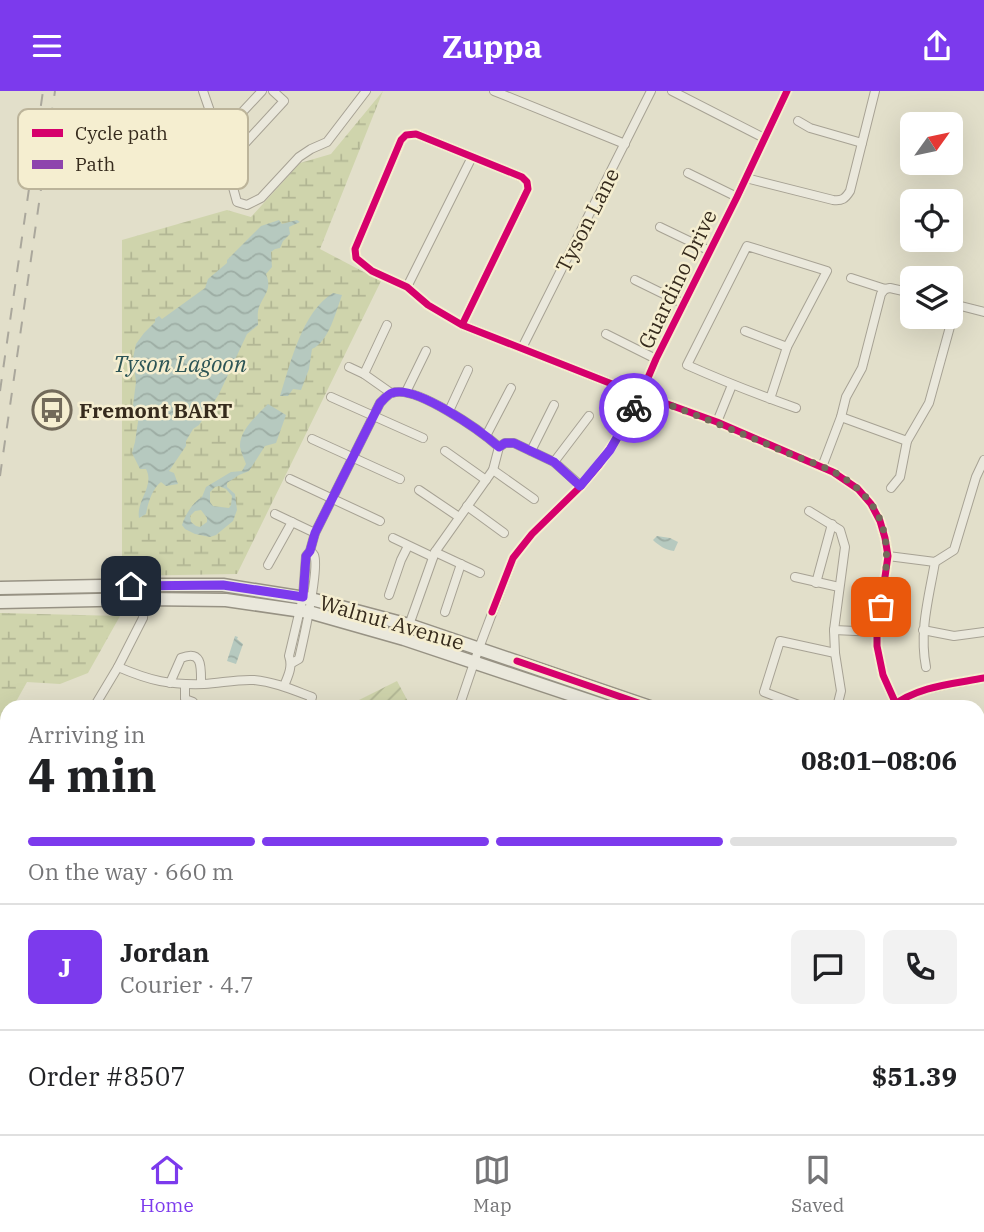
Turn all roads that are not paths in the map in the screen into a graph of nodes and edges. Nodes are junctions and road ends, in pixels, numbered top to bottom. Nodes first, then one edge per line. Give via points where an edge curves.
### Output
1 (203, 91) edge
2 (262, 91) edge
3 (273, 91) edge
4 (366, 91) edge
5 (494, 91) edge
6 (651, 91) edge
7 (673, 91) edge
8 (787, 91) edge
9 (875, 91) edge
10 (209, 109) edge
11 (245, 109) edge
12 (797, 121) dead end
13 (764, 138) junction
14 (248, 140) edge
15 (862, 143) junction
16 (625, 144) junction
17 (472, 157) junction
18 (688, 173) dead end
19 (746, 178) junction
20 (233, 189) edge
21 (737, 197) junction
22 (660, 227) dead end
23 (710, 251) junction
24 (851, 278) dead end
25 (635, 280) dead end
26 (407, 287) junction
27 (885, 289) junction
28 (900, 290) edge
29 (684, 304) junction
30 (963, 307) edge
31 (984, 312) edge
32 (387, 325) dead end
33 (462, 325) junction
34 (947, 329) edge
35 (745, 331) dead end
36 (606, 334) dead end
37 (787, 347) junction
38 (523, 348) junction
39 (426, 351) dead end
40 (656, 359) junction
41 (349, 367) dead end
42 (468, 370) dead end
43 (364, 374) junction
44 (732, 385) junction
45 (511, 388) dead end
46 (406, 392) junction
47 (391, 393) junction
48 (640, 394) junction
49 (331, 397) dead end
50 (770, 399) junction
51 (554, 405) dead end
52 (796, 408) dead end
53 (449, 411) junction
54 (374, 416) junction
55 (589, 416) dead end
56 (841, 417) junction
57 (717, 422) junction
58 (486, 436) junction
59 (423, 438) dead end
60 (312, 439) dead end
61 (908, 441) junction
62 (499, 447) junction
63 (444, 451) dead end
64 (531, 451) junction
65 (353, 458) junction
66 (984, 460) edge
67 (554, 462) junction
68 (822, 467) junction
69 (493, 470) junction
70 (290, 479) dead end
71 (400, 479) dead end
72 (486, 480) junction
73 (580, 486) junction
74 (891, 488) dead end
75 (419, 489) dead end
76 (333, 499) junction
77 (534, 499) dead end
78 (467, 506) junction
79 (809, 511) dead end
80 (275, 514) dead end
81 (459, 517) junction
82 (380, 521) dead end
83 (292, 522) junction
84 (832, 524) junction
85 (315, 533) junction
86 (504, 533) dead end
87 (393, 538) dead end
88 (408, 546) junction
89 (434, 554) junction
90 (888, 556) junction
91 (935, 562) junction
92 (461, 564) junction
93 (268, 565) dead end
94 (480, 573) dead end
95 (795, 577) dead end
96 (816, 583) junction
97 (839, 587) junction
98 (0, 588) edge
99 (389, 595) dead end
100 (307, 598) junction
101 (145, 599) junction
102 (0, 602) edge
103 (304, 612) junction
104 (444, 613) dead end
105 (409, 625) junction
106 (834, 630) junction
107 (923, 630) junction
108 (877, 632) junction
109 (984, 632) edge
110 (479, 648) junction
111 (835, 653) junction
112 (474, 662) junction
113 (118, 667) junction
114 (926, 667) dead end
115 (984, 678) edge
116 (170, 683) junction
117 (185, 684) junction
118 (201, 684) junction
119 (284, 686) junction
120 (98, 700) edge
121 (183, 700) edge
122 (311, 700) edge
123 (461, 700) edge
124 (587, 700) edge
125 (629, 700) edge
126 (785, 700) edge
127 (839, 700) edge
128 (891, 700) edge
129 (901, 700) edge

1 - 10 street
2 - 11 street
3 - 14 street via 284,101
4 - 20 street via 327,142 299,157 261,198 247,205 237,202
5 - 16 street
6 - 16 street, Tyson Lane
7 - 13 street
8 - 13 street, Guardino Drive
9 - 15 street
12 - 15 street
13 - 19 street, Guardino Drive
15 - 19 street via 849,191 840,201
16 - 38 street, Tyson Lane
17 - 26 street
17 - 26 street via 416,134 401,140 355,249 356,258 372,271
17 - 33 street via 522,177 528,189
18 - 21 street
19 - 21 street, Guardino Drive
21 - 23 street, Guardino Drive
22 - 23 street
23 - 29 street, Guardino Drive
24 - 27 street
25 - 29 street
26 - 33 street
27 - 28 street
27 - 56 street via 862,368
29 - 40 street, Guardino Drive
30 - 31 street
32 - 43 street
33 - 38 street
34 - 61 street via 929,403
35 - 37 street
36 - 40 street
37 - 44 street via 827,271 747,246 687,365
37 - 50 street
38 - 48 street
39 - 46 street
40 - 48 street, Guardino Drive
41 - 43 street
42 - 53 street
43 - 47 street
44 - 50 street
44 - 57 street
45 - 58 street
46 - 47 street
46 - 53 street
47 - 54 street
48 - 57 street
48 - 73 street, Guardino Drive via 610,450
49 - 54 street
50 - 52 street
51 - 64 street
53 - 58 street
54 - 59 street
54 - 65 street
55 - 67 street
56 - 61 street
56 - 68 street
57 - 68 street
58 - 62 street
60 - 65 street
61 - 74 street via 900,477
62 - 64 street via 514,443
62 - 69 street
63 - 72 street
64 - 67 street
65 - 71 street
65 - 76 street
66 - 91 street via 954,550
67 - 73 street
68 - 90 street via 859,489 871,504
69 - 72 street
69 - 77 street
70 - 76 street
72 - 78 street
73 - 110 street, Guardino Drive via 513,558
75 - 81 street
76 - 82 street
76 - 85 street
78 - 81 street
78 - 86 street
79 - 84 street
80 - 83 street
81 - 89 street
83 - 85 street
83 - 93 street
84 - 96 street
84 - 97 street via 840,530 845,547
85 - 100 street via 310,551 315,566
87 - 88 street
88 - 89 street
88 - 99 street
89 - 92 street
89 - 105 street
90 - 91 street
90 - 108 street
91 - 107 street
92 - 94 street
92 - 104 street
95 - 96 street
96 - 97 street
97 - 106 street
98 - 100 main road, Walnut Avenue via 223,585
100 - 103 street
100 - 105 main road, Walnut Avenue
101 - 102 main road, Walnut Avenue
101 - 103 main road, Walnut Avenue via 226,600
101 - 113 street via 143,618
103 - 112 main road, Walnut Avenue
103 - 119 street
105 - 110 main road, Walnut Avenue
106 - 108 street
106 - 111 street
107 - 109 street via 954,636
107 - 114 street
108 - 128 street
110 - 112 street, Guardino Drive
110 - 125 main road, Walnut Avenue
111 - 126 street via 780,641 764,692
111 - 127 street
112 - 123 street, Guardino Drive
112 - 124 main road, Walnut Avenue
113 - 116 street
113 - 120 street
115 - 129 street via 933,687
116 - 117 street
116 - 118 street via 181,658 193,656 201,666
117 - 118 street
117 - 121 street
118 - 119 street via 252,680
119 - 122 street

